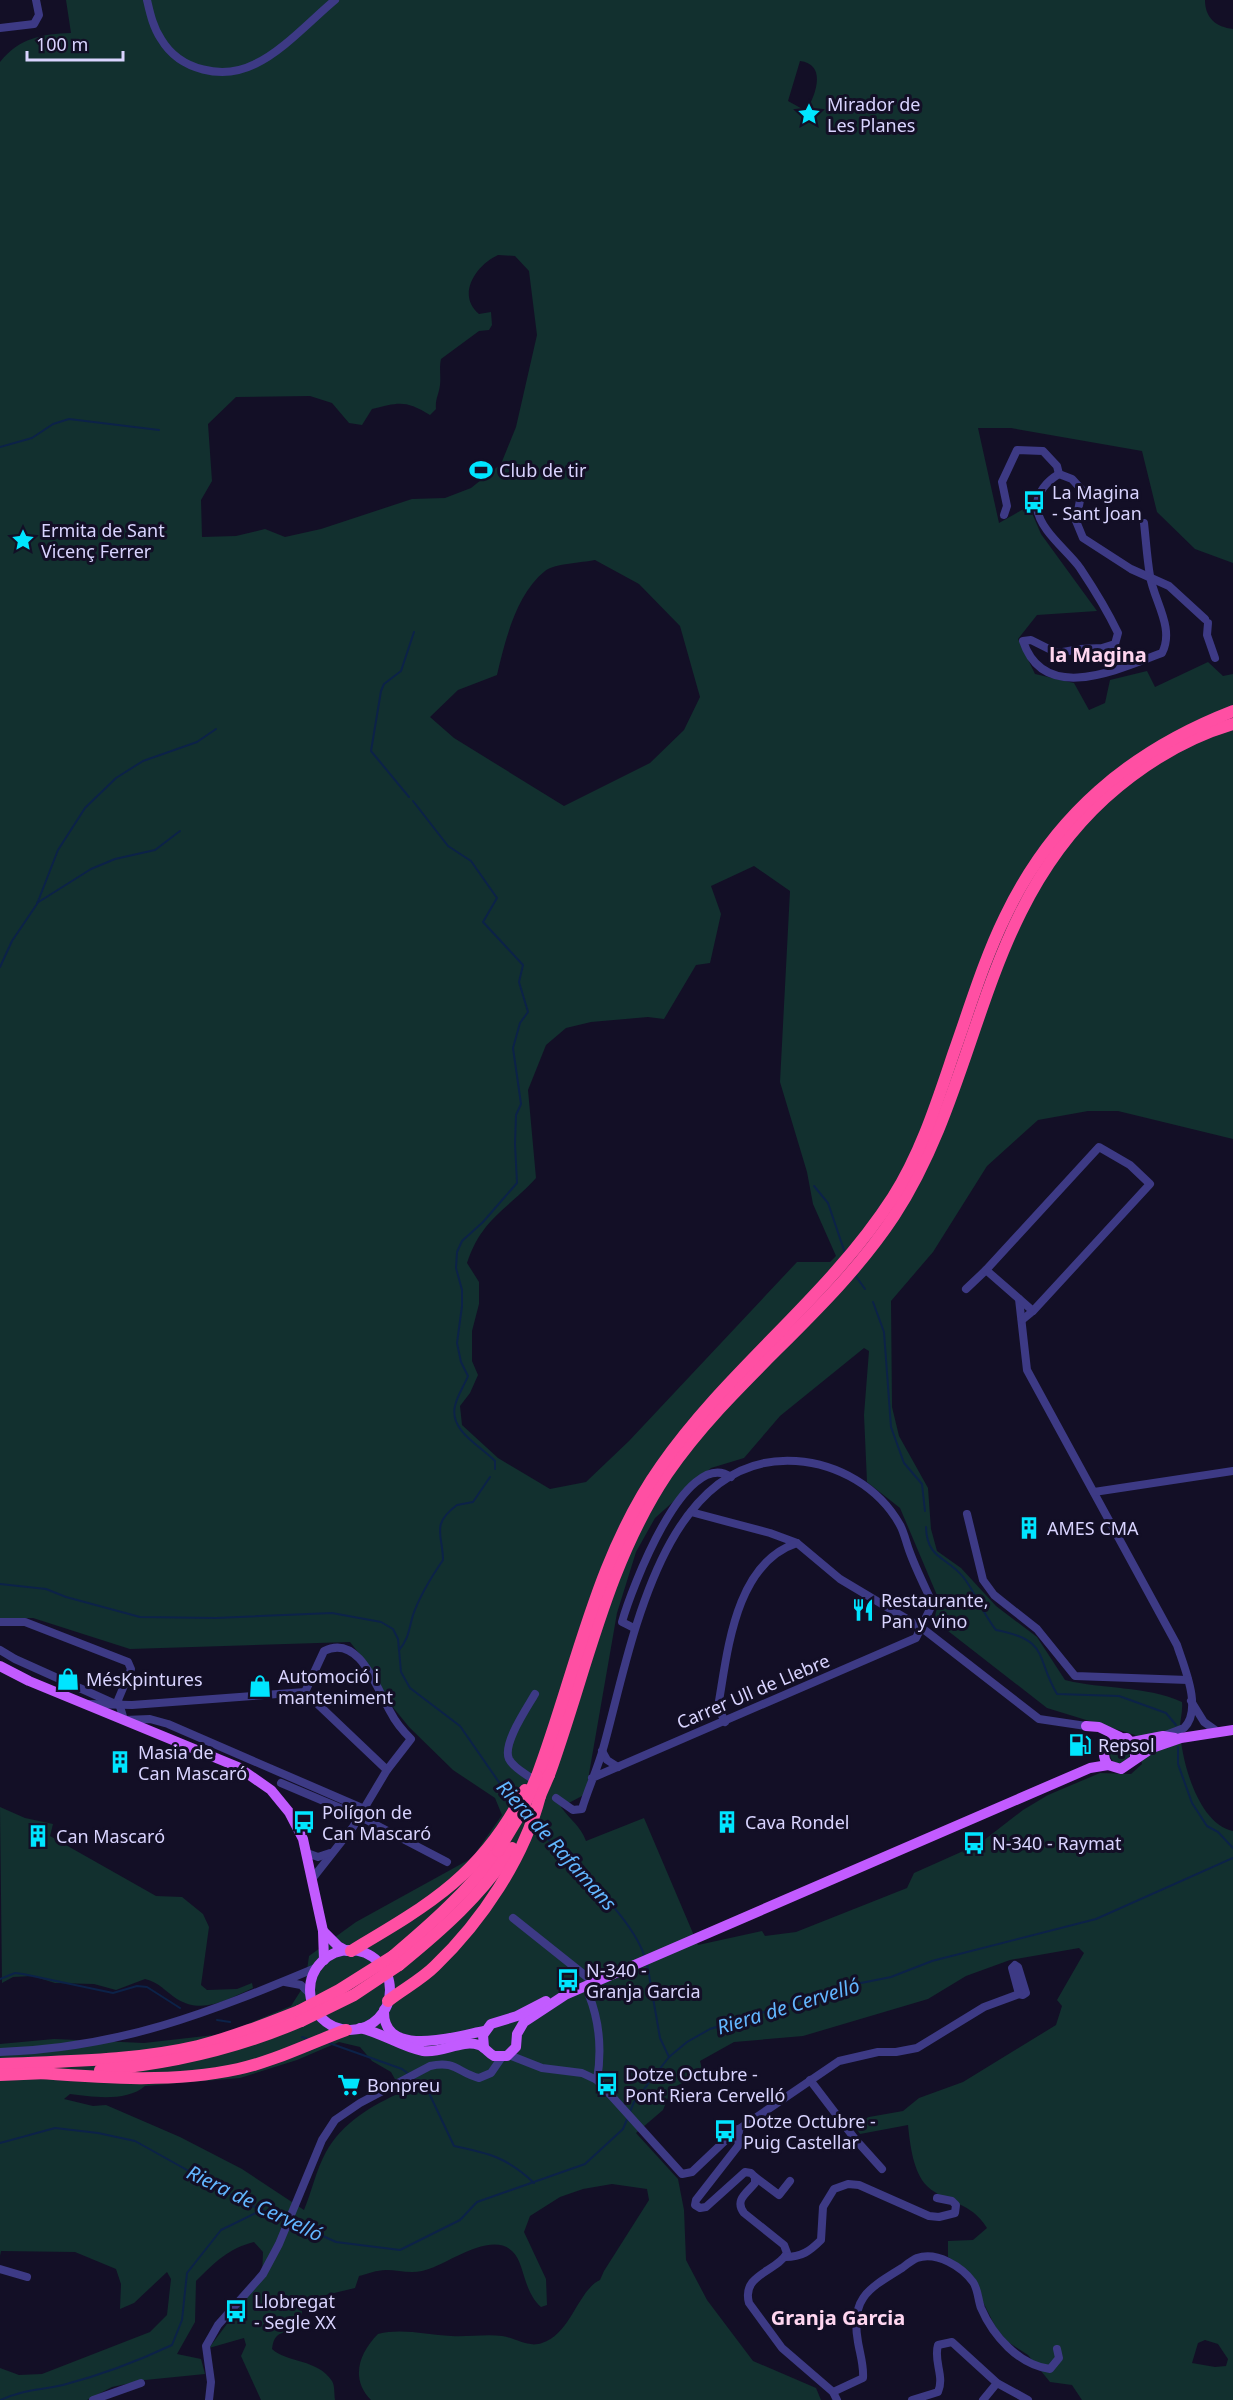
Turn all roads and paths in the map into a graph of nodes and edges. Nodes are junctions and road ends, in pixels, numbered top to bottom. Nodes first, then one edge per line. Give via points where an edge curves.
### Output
1 (36, 0) edge
2 (147, 0) edge
3 (335, 0) edge
4 (0, 28) edge
5 (1059, 474) junction
6 (1004, 515) dead end
7 (1144, 523) dead end
8 (1150, 578) junction
9 (1215, 658) dead end
10 (1233, 711) edge
11 (1233, 724) edge
12 (868, 1243) junction
13 (986, 1270) junction
14 (966, 1289) dead end
15 (1018, 1299) junction
16 (1033, 1311) junction
17 (1022, 1320) junction
18 (1233, 1471) edge
19 (731, 1477) junction
20 (1094, 1492) junction
21 (671, 1511) junction
22 (967, 1514) dead end
23 (689, 1515) junction
24 (796, 1543) junction
25 (0, 1622) edge
26 (634, 1628) junction
27 (922, 1628) junction
28 (0, 1650) edge
29 (0, 1666) edge
30 (1188, 1680) junction
31 (304, 1692) junction
32 (535, 1694) dead end
33 (1191, 1701) junction
34 (84, 1703) junction
35 (161, 1703) junction
36 (119, 1705) junction
37 (124, 1719) junction
38 (724, 1722) junction
39 (168, 1724) junction
40 (1086, 1726) junction
41 (1233, 1730) edge
42 (1218, 1732) junction
43 (1185, 1735) junction
44 (1120, 1737) junction
45 (1132, 1742) junction
46 (1148, 1744) junction
47 (602, 1751) junction
48 (1105, 1756) junction
49 (1135, 1760) junction
50 (618, 1767) junction
51 (387, 1770) junction
52 (537, 1776) junction
53 (592, 1778) junction
54 (281, 1783) dead end
55 (556, 1798) dead end
56 (361, 1812) junction
57 (333, 1851) junction
58 (307, 1853) junction
59 (501, 1856) junction
60 (447, 1862) dead end
61 (312, 1879) junction
62 (513, 1918) dead end
63 (323, 1931) junction
64 (349, 1951) junction
65 (321, 1963) junction
66 (600, 1977) junction
67 (285, 1982) junction
68 (310, 1994) junction
69 (1019, 1994) dead end
70 (589, 1995) dead end
71 (560, 1997) junction
72 (386, 2006) junction
73 (300, 2016) junction
74 (502, 2022) junction
75 (360, 2028) junction
76 (346, 2030) junction
77 (484, 2031) junction
78 (517, 2038) junction
79 (419, 2050) junction
80 (487, 2051) junction
81 (0, 2052) edge
82 (506, 2056) junction
83 (529, 2061) junction
84 (0, 2064) edge
85 (494, 2068) junction
86 (421, 2071) junction
87 (41, 2073) junction
88 (0, 2075) edge
89 (597, 2080) junction
90 (810, 2080) junction
91 (736, 2134) junction
92 (882, 2169) dead end
93 (755, 2177) junction
94 (790, 2181) dead end
95 (937, 2198) dead end
96 (785, 2257) junction
97 (0, 2270) edge
98 (27, 2277) dead end
99 (1057, 2349) dead end
100 (141, 2383) dead end
101 (997, 2383) junction
102 (835, 2396) edge
103 (93, 2400) edge
104 (209, 2400) edge
105 (912, 2400) edge
106 (983, 2400) edge
107 (1028, 2400) edge

1 - 4 street via 38,21 30,26
2 - 3 street via 154,27 171,52 205,71 226,72 258,63
5 - 6 street via 1047,453 1017,450 1002,482 1007,506
5 - 8 street via 1072,479 1082,490 1076,521 1083,538
5 - 8 street via 1041,491 1038,513 1094,589 1118,633 1115,644 1109,646 1057,653 1031,640 1023,641 1033,662 1044,672 1064,678 1097,675 1162,653 1167,642
7 - 8 street
8 - 9 street via 1182,596 1206,621
10 - 12 highway via 1175,735 1124,769 1092,796 1035,862 998,932 920,1146
11 - 12 highway via 1173,749 1127,780 1075,827 1045,867 1023,903 999,957 929,1151 894,1215
12 - 52 highway via 711,1418 661,1485 637,1527 606,1598
13 - 14 street
13 - 15 street
13 - 16 street via 1099,1147 1130,1165 1150,1184
15 - 16 street
15 - 17 street
16 - 17 street
17 - 20 street via 1029,1374
18 - 20 street
19 - 21 street via 722,1471 704,1476
19 - 23 street via 705,1496
19 - 27 street via 750,1467 790,1461 838,1470 863,1484 900,1525 931,1600
20 - 30 street via 1177,1644
21 - 23 street
21 - 26 street via 627,1602 622,1622
22 - 30 street via 983,1580 994,1595 1037,1629 1075,1676
23 - 24 street via 770,1533
23 - 26 street via 660,1564
24 - 27 street via 840,1579
24 - 38 street via 781,1549 766,1563 741,1606 723,1675 719,1709
25 - 36 street via 25,1622 128,1662 131,1669
26 - 47 street
27 - 38 street, Carrer Ull de Llebre via 910,1641
27 - 40 street via 1039,1719
28 - 36 street
29 - 34 main road
30 - 33 street
31 - 35 street
31 - 51 street
31 - 51 street via 324,1651 336,1647 355,1654 411,1739
32 - 52 street via 507,1751 510,1762
33 - 42 street via 1204,1722
33 - 43 street
34 - 36 street
34 - 37 main road
35 - 36 street
35 - 39 street via 156,1715
36 - 37 street
37 - 39 street
37 - 58 main road via 253,1776 272,1790 289,1812
38 - 50 street, Carrer Ull de Llebre
39 - 56 street
40 - 44 main road via 1099,1727
40 - 48 main road via 1101,1737
41 - 42 main road
42 - 43 main road
43 - 46 main road
43 - 46 main road via 1163,1736
44 - 45 main road
44 - 48 main road via 1112,1739
45 - 46 main road
45 - 49 main road
46 - 49 main road
47 - 50 street
47 - 53 street
48 - 49 main road via 1121,1770
48 - 66 main road via 1090,1768
50 - 53 street, Carrer Ull de Llebre
51 - 56 street
52 - 59 highway, bridge
52 - 59 highway, bridge via 540,1796
53 - 55 street via 582,1809 573,1810
54 - 56 street
56 - 57 street
56 - 60 street
57 - 58 street via 318,1857
57 - 61 street
58 - 61 main road
59 - 64 highway
59 - 72 highway via 472,1926 421,1978
59 - 73 highway, bridge via 459,1913 354,1995
61 - 63 main road
62 - 66 street
63 - 64 main road
63 - 65 main road
64 - 65 main road
64 - 72 main road via 368,1955 382,1967 389,1983
65 - 67 street
65 - 68 main road via 312,1977
66 - 71 main road via 590,1992 568,2001
67 - 68 street via 301,1985
67 - 81 street via 138,2034 65,2048
68 - 76 main road via 319,2016
69 - 90 street via 984,2007 917,2048 840,2061
70 - 89 street via 599,2024
71 - 74 main road
71 - 78 main road via 524,2022
72 - 75 main road via 376,2020
72 - 77 main road via 389,2027 411,2040 438,2042
73 - 84 highway via 167,2052
73 - 87 highway via 236,2046 186,2059
74 - 77 main road via 491,2024
74 - 78 main road via 513,2027
75 - 76 main road
75 - 79 main road
76 - 87 highway via 268,2060 221,2072 159,2077
77 - 80 main road
78 - 82 main road
78 - 83 street
79 - 80 main road via 437,2052 473,2044
79 - 86 street via 424,2060
80 - 82 main road
80 - 85 street
82 - 83 street
82 - 85 street
83 - 89 street via 549,2070 582,2073
85 - 86 street via 479,2078 442,2063
86 - 104 street via 335,2120 315,2152 263,2274 218,2325 206,2346
87 - 88 highway
89 - 91 street via 679,2173 685,2175
90 - 91 street
90 - 92 street
91 - 93 street via 738,2146 695,2205 706,2206 745,2172
93 - 94 street via 778,2195
93 - 96 street via 740,2207 784,2245
95 - 96 street via 952,2201 957,2205 955,2212 929,2216 860,2185 834,2188 823,2207 821,2240 809,2252
96 - 102 street via 750,2285 749,2303 782,2348
97 - 98 street
99 - 102 street via 1059,2358 1050,2369 1015,2352 990,2326 974,2284 949,2261 918,2258 868,2289 861,2298 855,2325 863,2378
100 - 103 street
101 - 105 street via 952,2342 945,2342 935,2352 942,2383 938,2392
101 - 106 street
101 - 107 street

